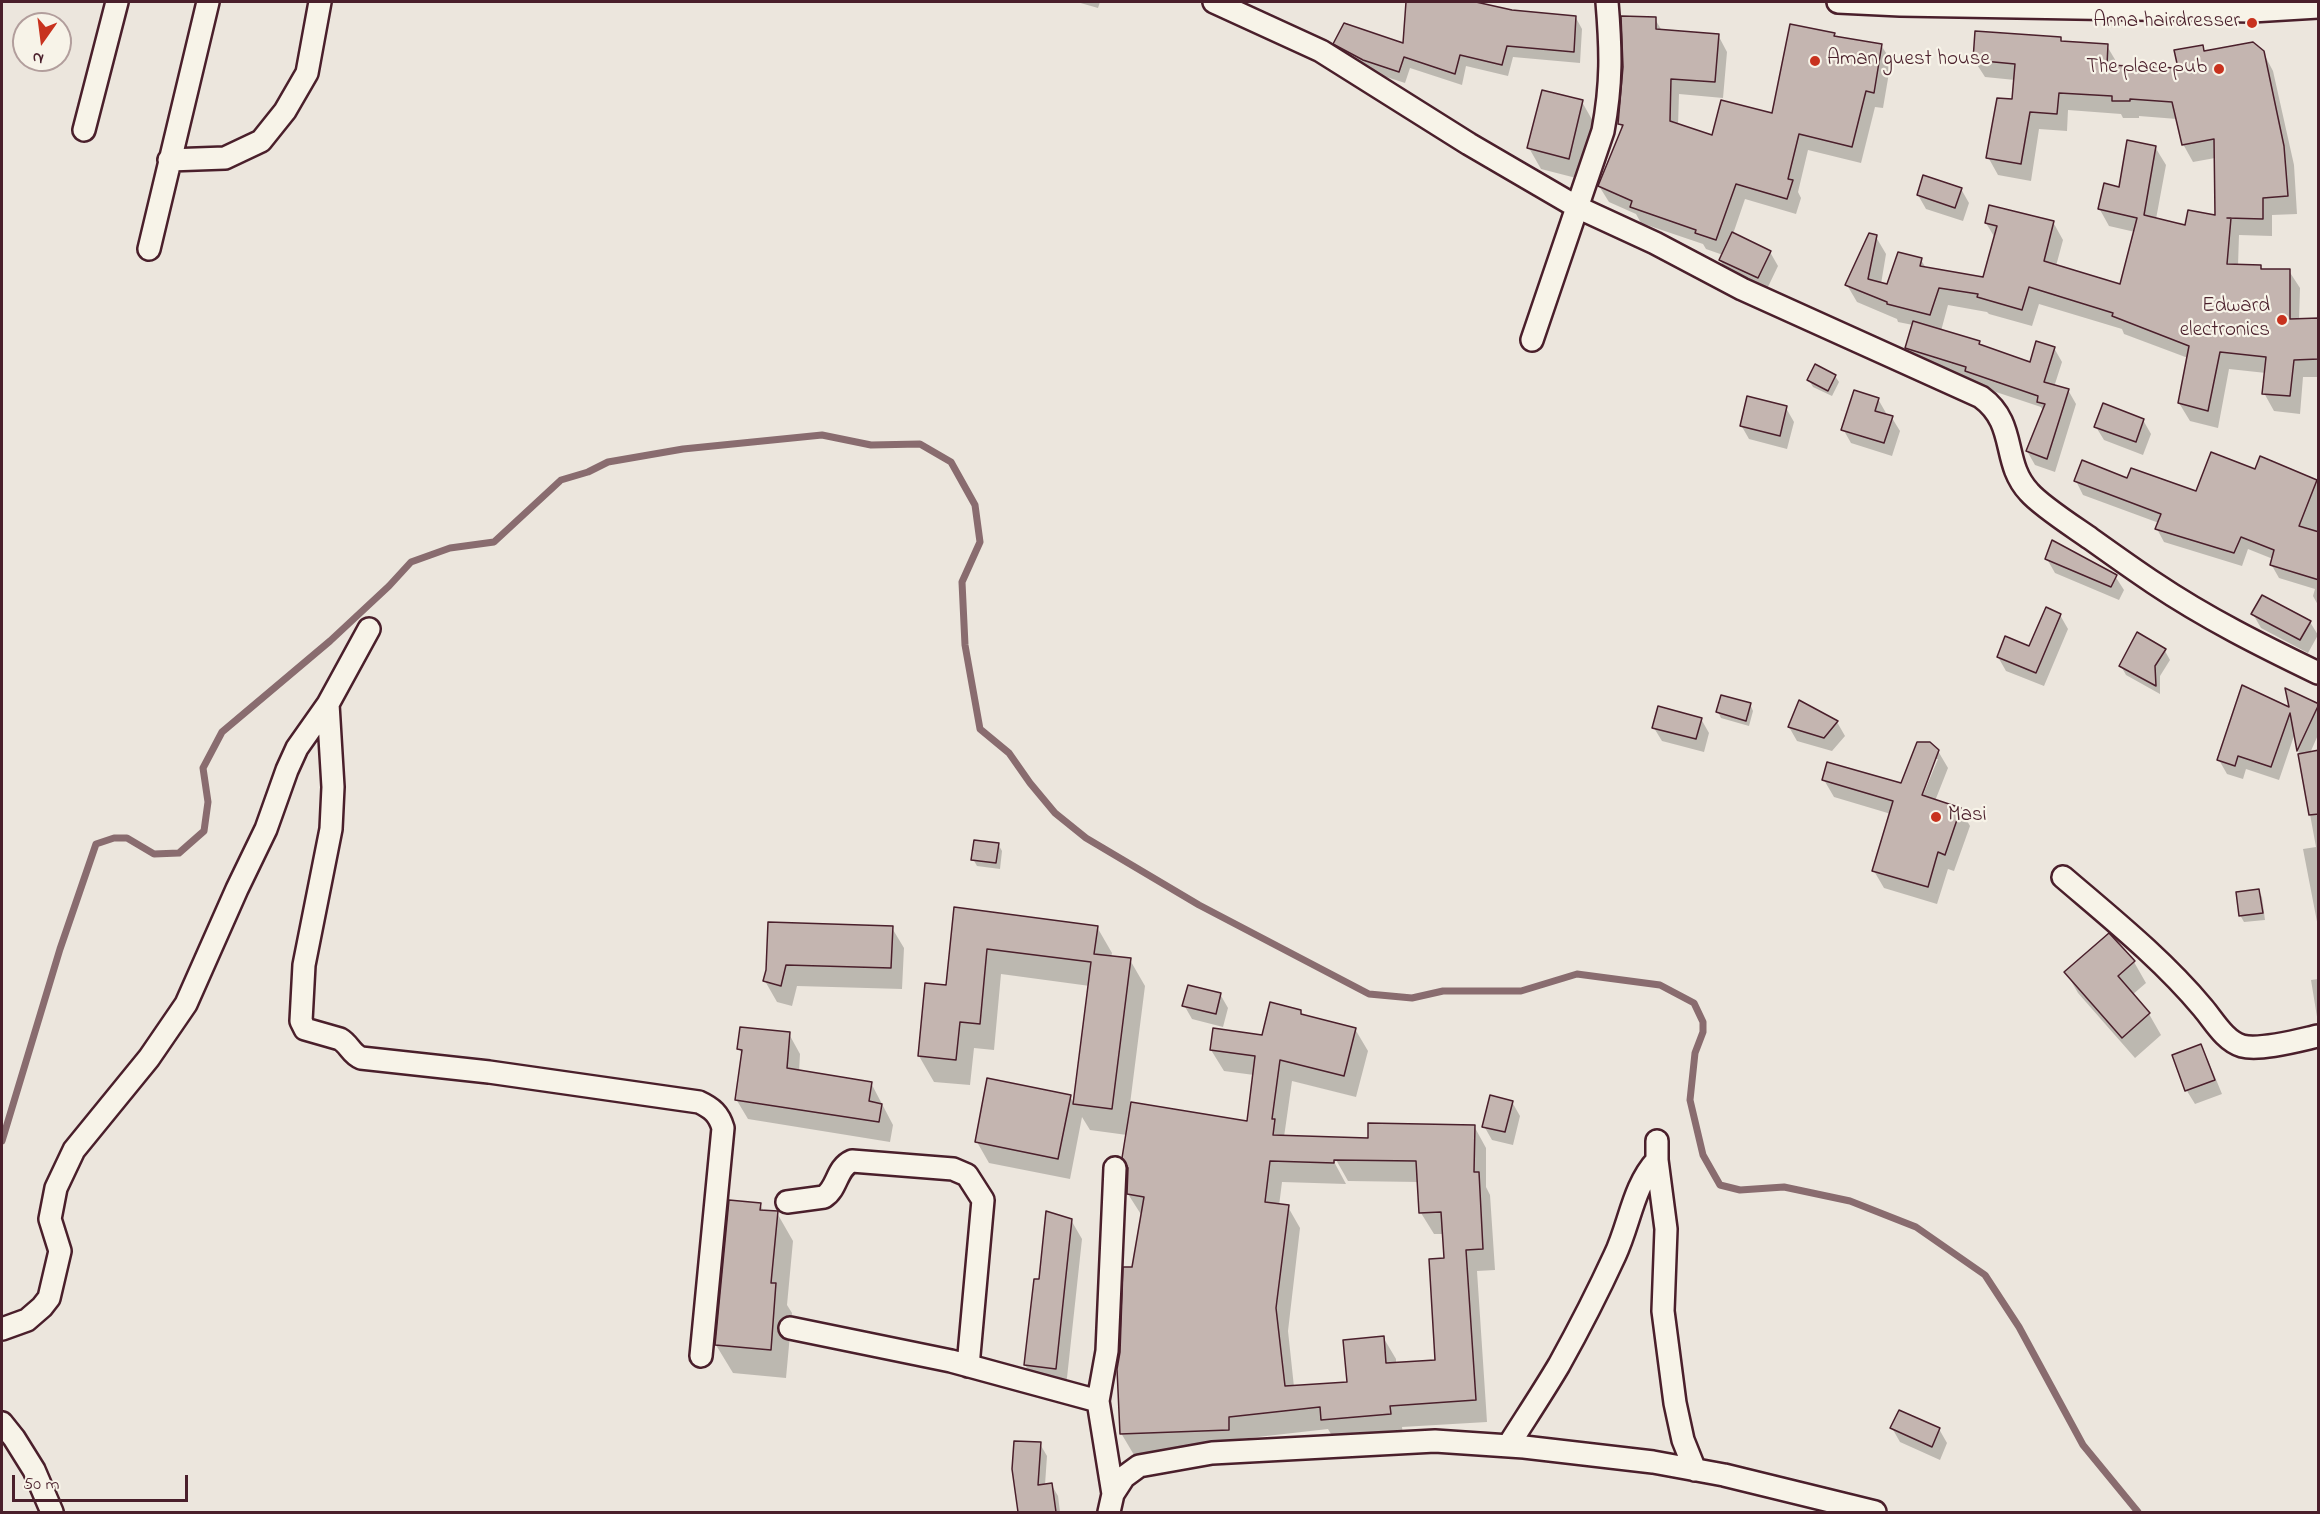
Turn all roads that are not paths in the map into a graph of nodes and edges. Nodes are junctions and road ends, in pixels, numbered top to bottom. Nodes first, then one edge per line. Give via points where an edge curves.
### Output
1 (117, 2) edge
2 (208, 2) edge
3 (320, 2) edge
4 (1214, 2) edge
5 (1607, 2) edge
6 (1838, 2) edge
7 (2319, 7) edge
8 (84, 130) dead end
9 (170, 160) junction
10 (1577, 207) junction
11 (149, 249) dead end
12 (1532, 340) dead end
13 (369, 629) dead end
14 (2319, 673) edge
15 (328, 704) junction
16 (2063, 877) dead end
17 (2319, 1036) edge
18 (1115, 1168) dead end
19 (787, 1202) dead end
20 (790, 1328) dead end
21 (2, 1329) edge
22 (701, 1356) dead end
23 (968, 1366) junction
24 (1098, 1401) junction
25 (2, 1423) edge
26 (1508, 1446) junction
27 (1695, 1470) junction
28 (1111, 1503) edge
29 (52, 1512) edge
30 (1875, 1512) edge

1 - 8 street
2 - 9 street
3 - 9 street via 307,73 285,111 261,141 225,158
4 - 10 street via 1322,51 1468,144
5 - 10 street via 1612,55 1610,95 1603,131
6 - 7 street via 2252,11
9 - 11 street
10 - 12 street
10 - 14 street via 1742,289 1981,397 2001,419 2014,470 2029,492 2154,584
13 - 15 street
15 - 21 street via 286,770 266,829 186,1004 150,1058 74,1150 56,1188 50,1219 60,1251 49,1298 27,1320
15 - 22 street via 333,787 331,829 304,965 301,1021 305,1029 340,1039 361,1058 699,1102 713,1109 723,1128
16 - 17 street via 2185,986 2229,1039 2254,1046
18 - 24 street via 1107,1351
19 - 23 street via 829,1194 843,1167 852,1161 953,1169 967,1175 983,1200
20 - 23 street
23 - 24 street
24 - 28 street
25 - 29 street via 34,1470
26 - 27 street
26 - 27 street via 1559,1365 1626,1231 1640,1184 1657,1150 1666,1229 1663,1311 1675,1403
26 - 28 street via 1435,1441 1212,1453 1139,1466 1124,1478
27 - 30 street

